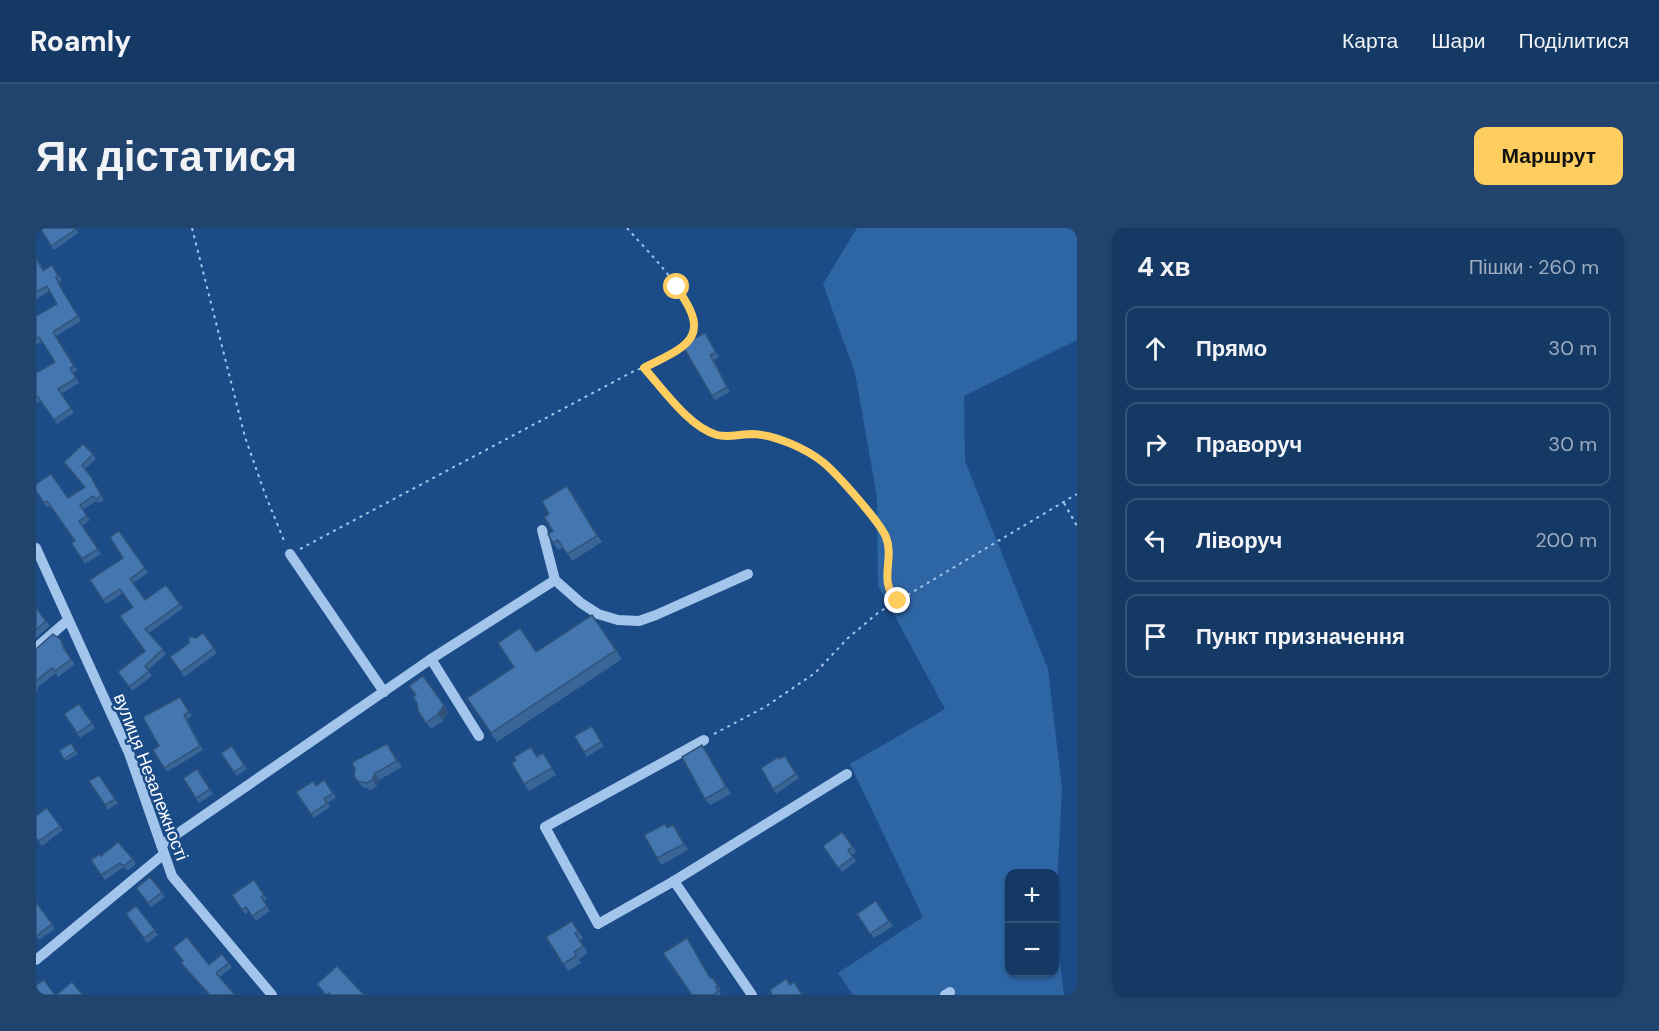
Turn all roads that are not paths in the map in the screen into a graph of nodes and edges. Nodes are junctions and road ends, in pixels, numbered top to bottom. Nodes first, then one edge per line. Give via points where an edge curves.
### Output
1 (542, 530) dead end
2 (36, 548) edge
3 (290, 554) road end
4 (748, 574) dead end
5 (555, 580) junction
6 (68, 620) junction
7 (36, 648) edge
8 (431, 659) junction
9 (384, 692) junction
10 (479, 736) dead end
11 (704, 740) road end
12 (847, 774) dead end
13 (163, 850) junction
14 (674, 881) junction
15 (36, 960) edge
16 (272, 995) edge
17 (752, 995) edge

1 - 5 street
2 - 6 street, вулиця Незалежності
3 - 9 street
4 - 5 street via 639,621 598,614
5 - 8 street
6 - 7 street
6 - 13 street, вулиця Незалежності via 129,753
8 - 9 street
8 - 10 street
9 - 13 street
11 - 14 street via 545,827 598,924
12 - 14 street
13 - 15 street
13 - 16 street, вулиця Незалежності via 172,876
14 - 17 street

